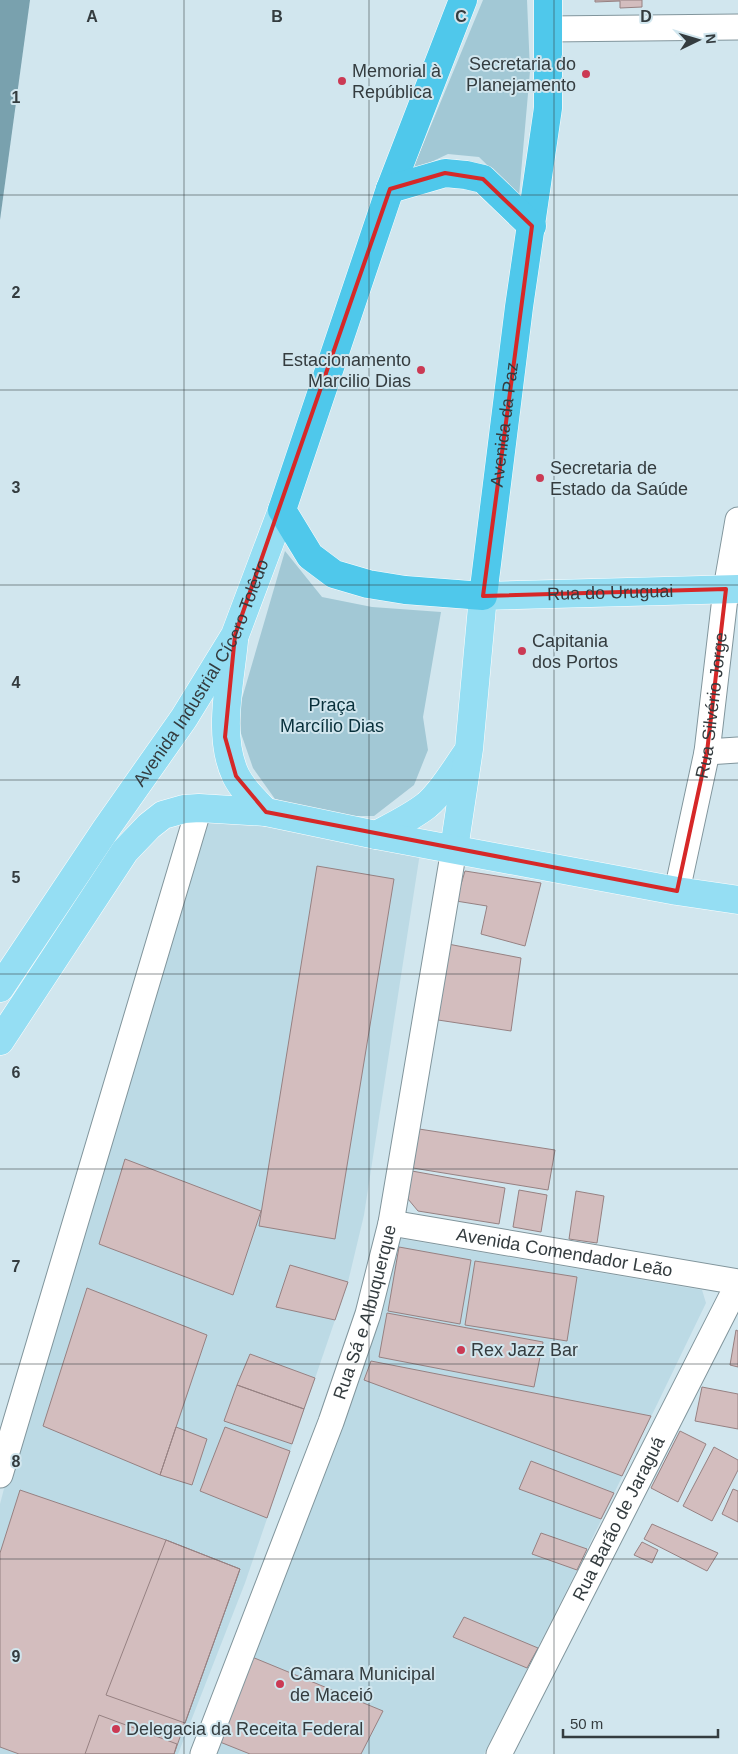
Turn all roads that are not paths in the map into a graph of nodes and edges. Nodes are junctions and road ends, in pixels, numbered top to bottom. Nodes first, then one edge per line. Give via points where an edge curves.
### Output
1 (463, 0) edge
2 (548, 0) edge
3 (738, 27) edge
4 (548, 30) junction
5 (390, 189) junction
6 (532, 226) junction
7 (282, 510) junction
8 (738, 520) edge
9 (732, 589) edge
10 (483, 596) junction
11 (235, 635) junction
12 (469, 749) junction
13 (738, 750) edge
14 (707, 752) junction
15 (199, 808) junction
16 (266, 812) junction
17 (376, 835) junction
18 (454, 848) junction
19 (677, 891) junction
20 (738, 900) edge
21 (0, 988) edge
22 (0, 1041) edge
23 (391, 1223) junction
24 (738, 1283) edge
25 (0, 1475) edge
26 (203, 1754) edge
27 (499, 1754) edge

1 - 5 highway
2 - 4 highway, Avenida da Paz
3 - 4 street
4 - 6 highway, Avenida da Paz via 548,108
5 - 6 highway via 445,173 483,179
5 - 7 highway
6 - 10 highway, Avenida da Paz
7 - 10 highway via 310,556 334,574 405,590
7 - 11 main road, Avenida Industrial Cícero Tolêdo
8 - 9 street, Rua Silvério Jorge
9 - 10 main road, Rua do Uruguai
9 - 14 street, Rua Silvério Jorge
10 - 12 main road, Avenida da Paz
11 - 16 main road via 226,729 228,755 246,792
11 - 21 main road, Avenida Industrial Cícero Tolêdo via 184,718
12 - 17 main road via 428,804
12 - 18 main road, Avenida da Paz
13 - 14 street
14 - 19 street, Rua Silvério Jorge
15 - 16 main road
15 - 22 main road via 163,815 125,852
15 - 25 street
16 - 17 main road
17 - 18 main road
18 - 19 main road
18 - 23 street, Rua Sá e Albuquerque
19 - 20 main road
23 - 24 street, Avenida Comendador Leão
23 - 26 street, Rua Sá e Albuquerque via 368,1314 331,1422
24 - 27 street, Rua Barão de Jaraguá

